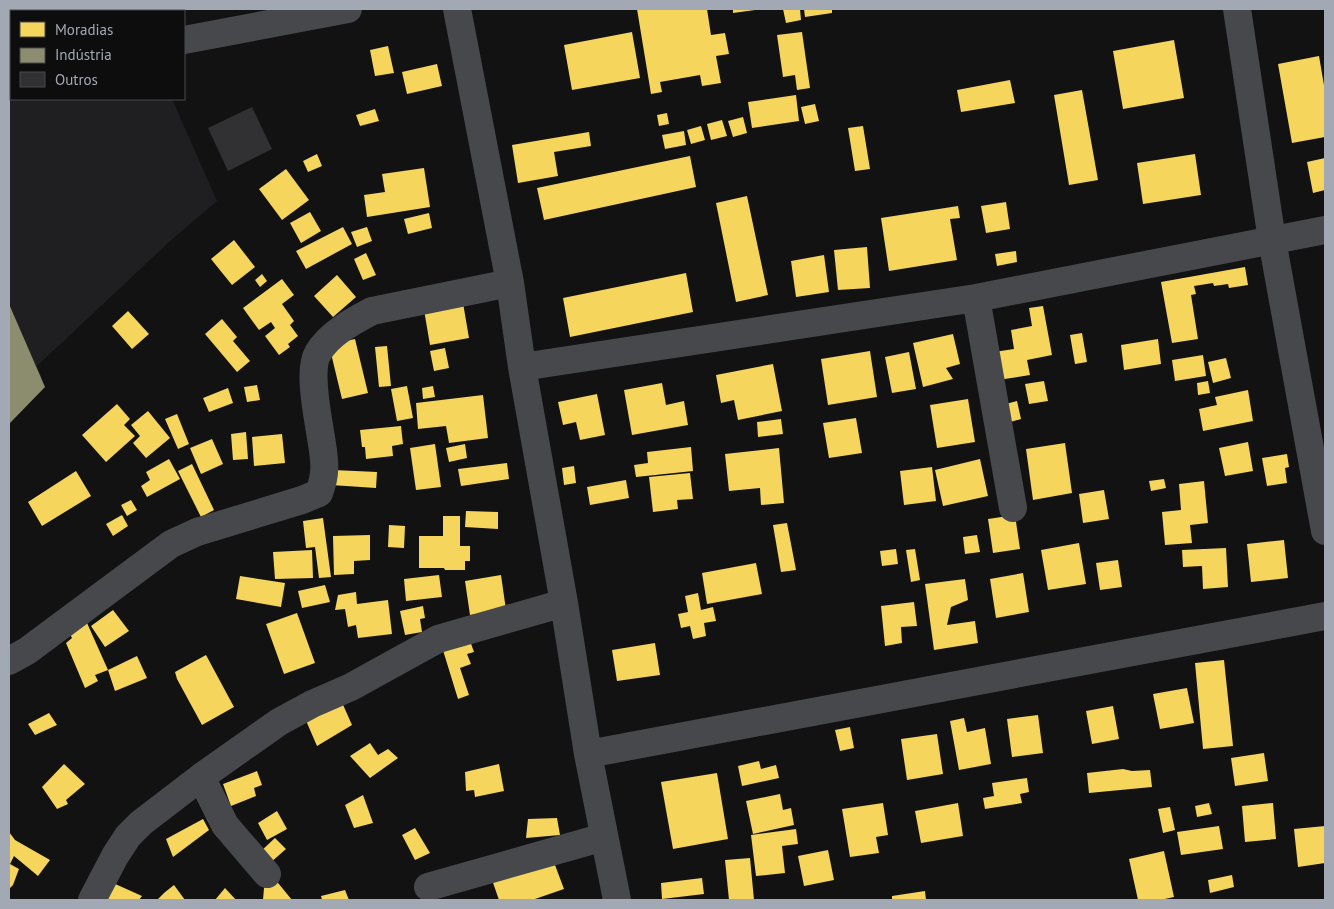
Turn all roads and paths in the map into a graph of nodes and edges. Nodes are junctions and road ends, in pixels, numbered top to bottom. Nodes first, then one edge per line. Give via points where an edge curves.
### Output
1 (348, 9) edge
2 (457, 9) edge
3 (1237, 9) edge
4 (185, 40) edge
5 (1325, 230) edge
6 (1272, 240) junction
7 (510, 283) junction
8 (976, 298) junction
9 (522, 367) junction
10 (1013, 508) dead end
11 (1325, 531) edge
12 (564, 603) junction
13 (1325, 616) edge
14 (9, 661) edge
15 (588, 754) junction
16 (201, 777) junction
17 (604, 837) junction
18 (267, 874) dead end
19 (428, 887) dead end
20 (92, 900) edge
21 (616, 900) edge

1 - 4 street
2 - 7 street
3 - 6 street
5 - 6 street
6 - 8 street
6 - 11 street
7 - 9 street
7 - 14 street via 372,311 334,335 317,354 313,373 324,460 324,480 318,493 197,532 171,544
8 - 9 street
8 - 10 street
9 - 12 street
12 - 15 street
12 - 16 street via 438,639 279,722
13 - 15 street
15 - 17 street
16 - 18 street via 225,825
16 - 20 street via 128,836
17 - 19 street
17 - 21 street

